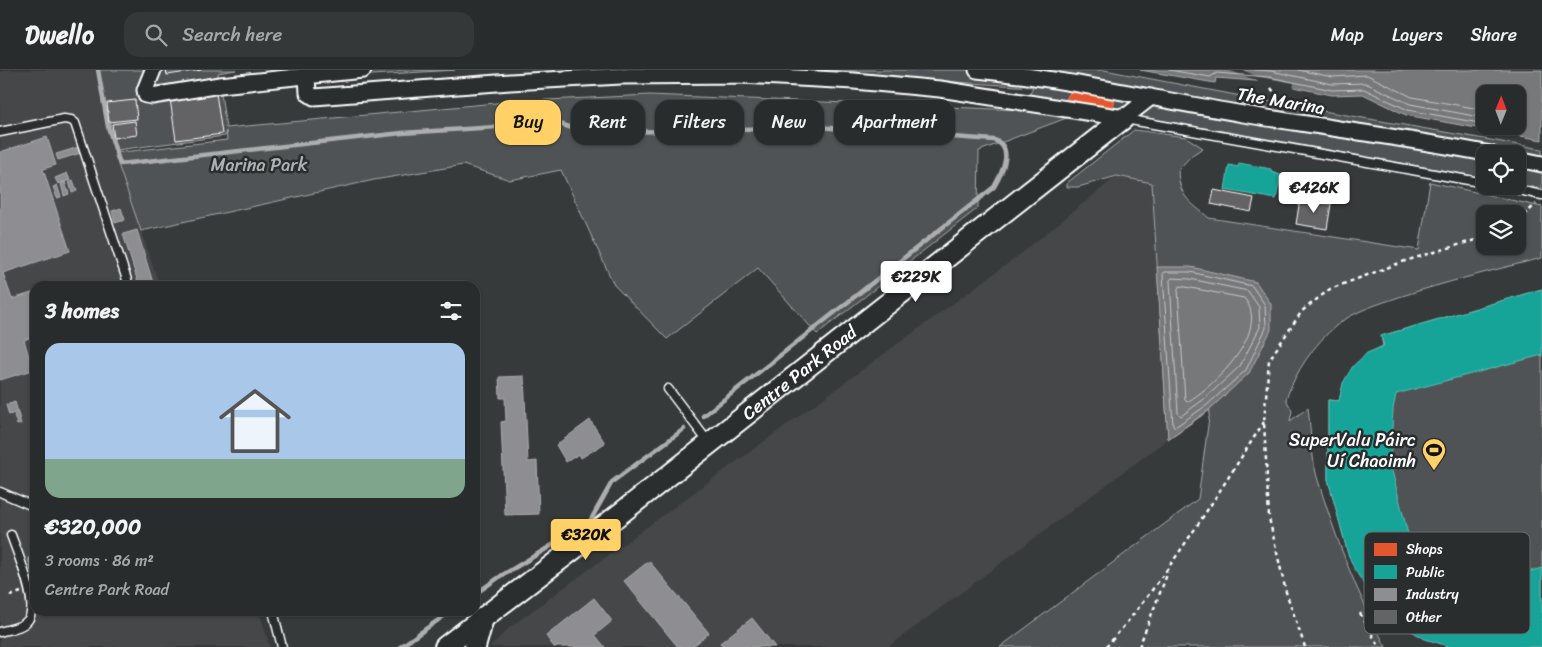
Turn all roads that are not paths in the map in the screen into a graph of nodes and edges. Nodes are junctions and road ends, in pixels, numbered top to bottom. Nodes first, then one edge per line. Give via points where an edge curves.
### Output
1 (153, 70) edge
2 (363, 70) edge
3 (977, 70) edge
4 (307, 76) junction
5 (1151, 97) junction
6 (1124, 118) junction
7 (0, 132) edge
8 (1476, 151) edge
9 (1526, 161) edge
10 (1542, 164) edge
11 (1476, 181) edge
12 (1526, 192) edge
13 (1542, 195) edge
14 (127, 281) edge
15 (668, 389) dead end
16 (709, 443) junction
17 (0, 492) edge
18 (30, 505) edge
19 (11, 535) dead end
20 (30, 583) edge
21 (30, 614) edge
22 (274, 616) edge
23 (483, 618) junction
24 (0, 632) edge
25 (282, 647) edge
26 (445, 647) edge
27 (475, 647) edge

1 - 4 street via 145,90 146,95 152,96
2 - 4 street
3 - 5 street, The Marina
4 - 6 street via 308,93 314,97 621,76 740,75 854,80 940,89
5 - 6 street, Centre Park Road
5 - 8 street, The Marina
6 - 11 lane via 1154,126
6 - 16 street, Centre Park Road
7 - 14 lane via 64,119 75,123
9 - 10 street
12 - 13 lane
15 - 16 lane
16 - 23 street, Centre Park Road
17 - 18 lane
19 - 20 lane
21 - 24 lane via 28,621 20,626
22 - 25 lane
23 - 26 street, Centre Park Road
23 - 27 street

